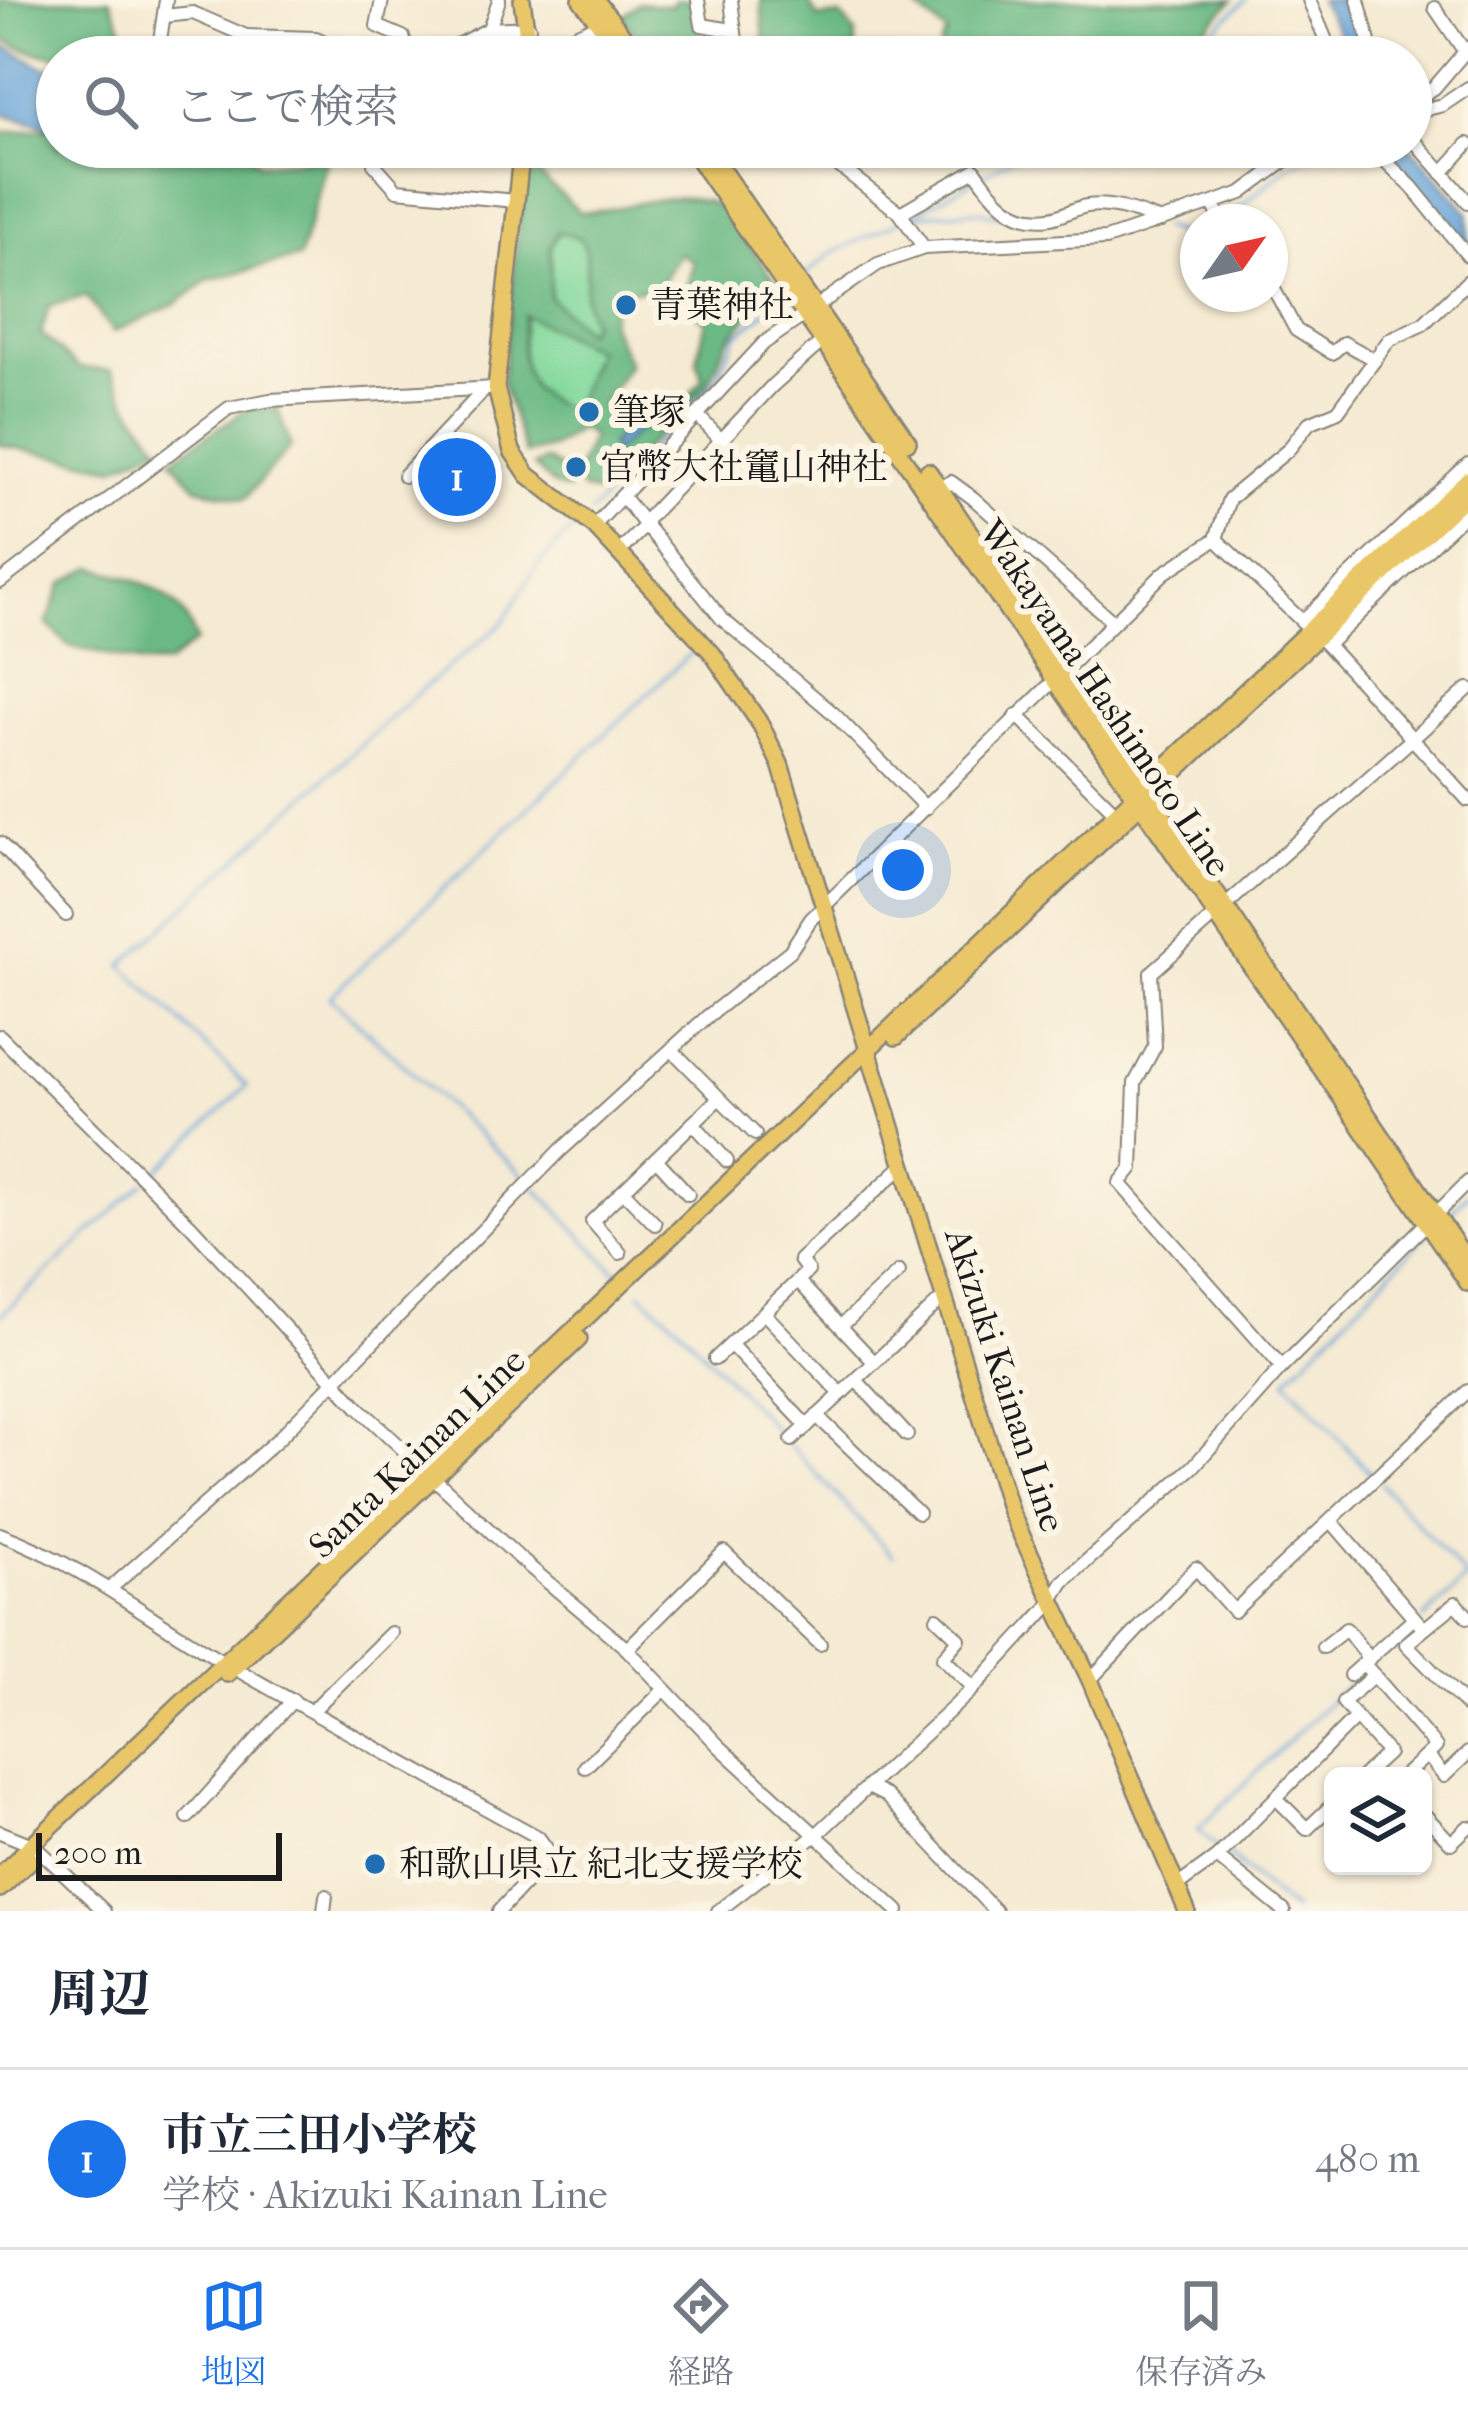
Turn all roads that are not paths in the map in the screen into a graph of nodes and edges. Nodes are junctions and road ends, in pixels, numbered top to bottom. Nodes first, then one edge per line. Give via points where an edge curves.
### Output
1 (166, 0) edge
2 (382, 0) edge
3 (499, 0) edge
4 (522, 0) edge
5 (581, 0) edge
6 (596, 0) edge
7 (698, 0) edge
8 (731, 0) edge
9 (1309, 0) edge
10 (1358, 0) edge
11 (1435, 8) dead end
12 (164, 16) junction
13 (600, 24) junction
14 (489, 29) junction
15 (732, 30) junction
16 (161, 36) edge
17 (246, 36) edge
18 (401, 36) edge
19 (475, 36) edge
20 (505, 36) edge
21 (528, 36) edge
22 (572, 36) edge
23 (609, 36) edge
24 (623, 36) edge
25 (733, 36) edge
26 (1324, 36) edge
27 (1367, 36) edge
28 (1466, 50) edge
29 (1468, 88) edge
30 (1432, 89) edge
31 (1432, 107) edge
32 (1468, 144) edge
33 (1432, 161) edge
34 (378, 168) edge
35 (520, 168) edge
36 (707, 168) edge
37 (720, 168) edge
38 (841, 168) edge
39 (1276, 168) edge
40 (1393, 168) edge
41 (1442, 173) junction
42 (516, 201) junction
43 (1468, 202) edge
44 (1216, 204) edge
45 (901, 214) junction
46 (1180, 215) edge
47 (1162, 221) junction
48 (924, 248) junction
49 (1468, 256) edge
50 (1468, 281) edge
51 (795, 282) junction
52 (812, 306) junction
53 (1286, 312) edge
54 (826, 338) junction
55 (1375, 360) junction
56 (490, 389) junction
57 (697, 415) junction
58 (720, 440) junction
59 (1468, 464) edge
60 (404, 476) dead end
61 (935, 491) junction
62 (1465, 494) edge
63 (622, 496) junction
64 (588, 520) junction
65 (645, 523) junction
66 (1216, 539) junction
67 (619, 552) junction
68 (0, 582) edge
69 (1113, 622) junction
70 (1314, 633) junction
71 (1059, 675) junction
72 (1468, 688) edge
73 (1017, 715) junction
74 (1412, 740) junction
75 (1143, 796) junction
76 (1468, 800) edge
77 (926, 808) junction
78 (1116, 813) junction
79 (0, 843) edge
80 (826, 908) junction
81 (1220, 911) junction
82 (66, 915) dead end
83 (0, 1036) edge
84 (673, 1051) junction
85 (872, 1052) junction
86 (719, 1098) junction
87 (693, 1123) junction
88 (755, 1133) dead end
89 (656, 1159) junction
90 (727, 1161) dead end
91 (904, 1165) junction
92 (1468, 1183) edge
93 (623, 1191) junction
94 (688, 1194) dead end
95 (1431, 1219) junction
96 (655, 1224) dead end
97 (620, 1253) dead end
98 (1468, 1262) edge
99 (899, 1272) dead end
100 (798, 1281) junction
101 (1468, 1283) edge
102 (944, 1297) junction
103 (764, 1313) junction
104 (841, 1326) junction
105 (730, 1345) junction
106 (715, 1359) dead end
107 (874, 1362) junction
108 (1282, 1367) junction
109 (856, 1380) junction
110 (336, 1382) junction
111 (1468, 1391) edge
112 (841, 1394) junction
113 (812, 1421) junction
114 (907, 1435) dead end
115 (792, 1440) dead end
116 (430, 1474) junction
117 (918, 1513) dead end
118 (1333, 1522) junction
119 (0, 1534) edge
120 (112, 1587) junction
121 (1053, 1597) junction
122 (1468, 1617) edge
123 (937, 1618) dead end
124 (1419, 1624) junction
125 (391, 1633) dead end
126 (820, 1644) dead end
127 (1323, 1647) dead end
128 (627, 1649) junction
129 (229, 1665) junction
130 (1369, 1666) junction
131 (1350, 1675) dead end
132 (1090, 1680) junction
133 (974, 1688) junction
134 (664, 1689) junction
135 (293, 1700) junction
136 (1465, 1701) edge
137 (312, 1711) junction
138 (1356, 1717) junction
139 (1468, 1754) edge
140 (1426, 1755) junction
141 (1377, 1762) junction
142 (585, 1767) dead end
143 (1372, 1767) edge
144 (1382, 1767) edge
145 (1413, 1767) edge
146 (868, 1787) junction
147 (1276, 1798) junction
148 (1324, 1812) edge
149 (188, 1816) dead end
150 (1432, 1823) edge
151 (1468, 1827) edge
152 (0, 1832) edge
153 (816, 1835) junction
154 (37, 1848) junction
155 (1216, 1858) junction
156 (0, 1875) edge
157 (1177, 1886) junction
158 (0, 1889) edge
159 (104, 1911) edge
160 (499, 1911) edge
161 (718, 1911) edge
162 (898, 1911) edge
163 (995, 1911) edge
164 (1187, 1911) edge
165 (1284, 1911) edge

1 - 12 street
2 - 18 street via 377,26
3 - 14 street
4 - 21 main road
5 - 13 main road
6 - 24 main road
7 - 15 street via 702,25
8 - 15 street
9 - 26 street
10 - 27 street
11 - 28 street
12 - 16 street
12 - 17 street via 193,14
13 - 22 street
13 - 23 main road
14 - 19 street
14 - 20 street
15 - 25 street
28 - 30 street
29 - 31 street
32 - 41 street
33 - 41 street
34 - 42 street via 397,190
35 - 42 main road
36 - 51 main road, Wakayama Hashimoto Line
37 - 51 main road, Wakayama Hashimoto Line
38 - 45 street
39 - 44 street
40 - 49 street
41 - 43 street
42 - 56 main road
45 - 47 street via 975,170 999,206 1028,217 1085,206
45 - 48 street
46 - 47 street
47 - 48 street via 1082,244
48 - 52 street via 878,264
50 - 55 street via 1424,324 1389,340
51 - 52 main road, Wakayama Hashimoto Line
52 - 54 main road, Wakayama Hashimoto Line
52 - 57 street via 764,343
52 - 61 main road, Wakayama Hashimoto Line
53 - 55 street via 1296,330 1332,353 1344,343
54 - 58 street
54 - 61 main road, Wakayama Hashimoto Line
55 - 66 street via 1338,411 1310,423 1229,499
56 - 60 street
56 - 64 main road, Akizuki Kainan Line via 520,464
56 - 68 street via 229,408
57 - 58 street
57 - 63 street
58 - 65 street
59 - 70 street
61 - 69 street via 951,482 973,498
61 - 71 main road, Wakayama Hashimoto Line
62 - 70 main road
63 - 64 street
63 - 65 street
64 - 67 main road, Akizuki Kainan Line
65 - 67 street
65 - 77 street via 722,619 833,713
66 - 69 street via 1164,573
66 - 70 street
67 - 80 main road, Akizuki Kainan Line via 712,653 761,725
69 - 71 street
70 - 74 street
70 - 75 main road
71 - 73 street
71 - 75 main road, Wakayama Hashimoto Line
72 - 74 street
73 - 77 street
73 - 78 street
74 - 76 street
74 - 81 street
75 - 78 main road
75 - 81 main road, Wakayama Hashimoto Line
75 - 85 main road
77 - 80 street
78 - 85 main road
79 - 82 street
80 - 84 street via 790,951
80 - 85 main road, Akizuki Kainan Line
81 - 95 main road, Wakayama Hashimoto Line
81 - 108 street via 1151,974 1155,1046 1137,1072 1132,1168 1120,1183
83 - 110 street
84 - 86 street
84 - 110 street via 560,1151
85 - 91 main road, Akizuki Kainan Line
85 - 116 main road, Santa Kainan Line
86 - 87 street
86 - 88 street
87 - 89 street
87 - 90 street
89 - 93 street
89 - 94 street
91 - 100 street via 800,1260 808,1271
91 - 102 main road, Akizuki Kainan Line
92 - 95 street
93 - 96 street
93 - 97 street via 592,1222
95 - 98 main road, Wakayama Hashimoto Line
95 - 101 main road, Wakayama Hashimoto Line
95 - 108 street
99 - 104 street
100 - 103 street
100 - 104 street
102 - 107 street
102 - 121 main road, Akizuki Kainan Line via 1010,1511
103 - 105 street
103 - 112 street
104 - 107 street
105 - 106 street
105 - 113 street
107 - 109 street
108 - 121 street via 1227,1433
109 - 112 street
109 - 114 street
110 - 116 street
110 - 120 street
111 - 118 street
112 - 113 street
113 - 115 street
113 - 117 street
116 - 128 street
116 - 129 main road, Santa Kainan Line
118 - 124 street
118 - 132 street via 1234,1610 1196,1568
119 - 120 street
120 - 129 street
121 - 132 main road, Akizuki Kainan Line
121 - 133 street
122 - 124 street via 1456,1603
123 - 133 street via 959,1639 943,1658
124 - 130 street
124 - 136 street via 1406,1644
125 - 137 street
126 - 128 street via 724,1552
127 - 130 street via 1346,1629
128 - 134 street
129 - 135 street
129 - 154 main road, Santa Kainan Line
130 - 131 street
130 - 138 street via 1343,1702
130 - 140 street via 1436,1747
132 - 157 main road, Akizuki Kainan Line
133 - 146 street
134 - 142 street
134 - 153 street
135 - 137 street
135 - 149 street
137 - 160 street via 548,1845 551,1855
138 - 141 street via 1388,1753
138 - 147 street
139 - 140 street via 1444,1777
140 - 145 street
141 - 143 street
141 - 144 street
146 - 153 street
146 - 163 street via 913,1822
147 - 148 street via 1306,1829
147 - 155 street
150 - 151 street via 1450,1843
152 - 154 street
153 - 161 street
153 - 162 street
154 - 156 main road, Santa Kainan Line
154 - 158 main road, Santa Kainan Line
154 - 159 street
155 - 157 street
155 - 165 street
157 - 164 main road, Akizuki Kainan Line

